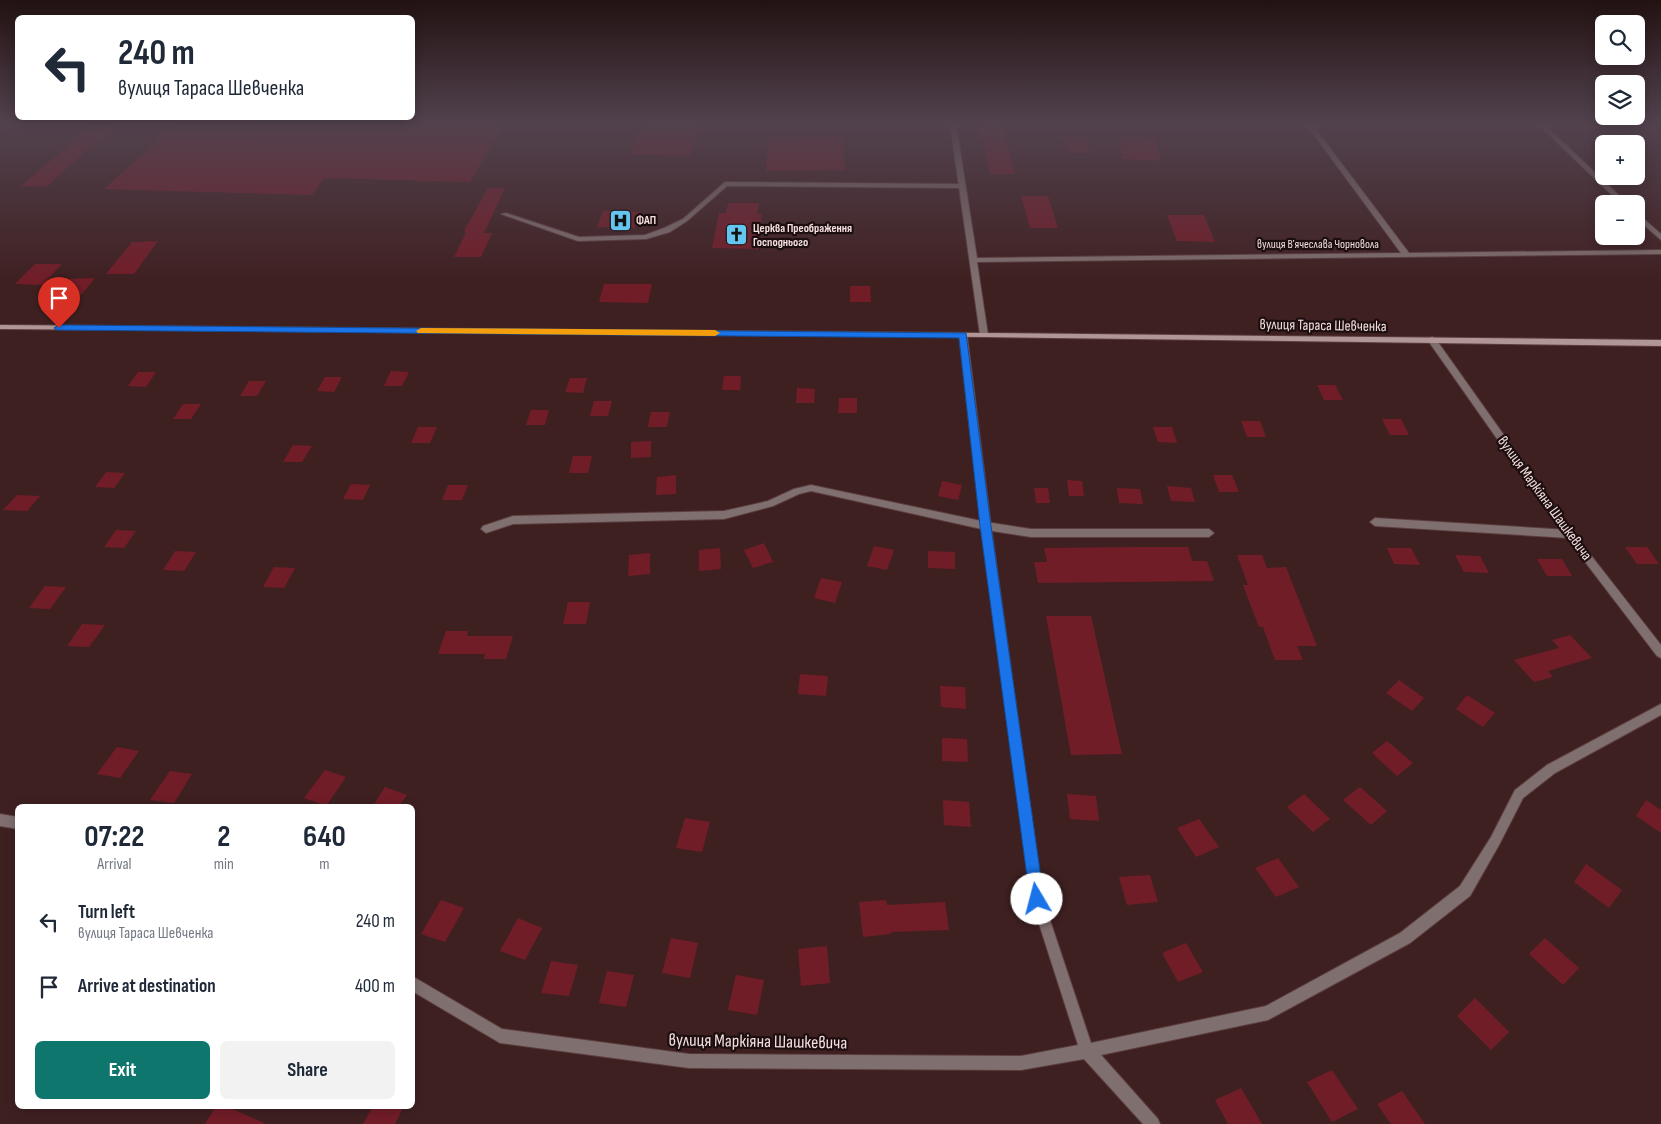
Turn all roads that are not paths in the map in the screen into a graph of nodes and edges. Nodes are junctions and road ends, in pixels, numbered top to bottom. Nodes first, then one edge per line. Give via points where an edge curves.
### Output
1 (960, 176) edge
2 (1348, 176) edge
3 (1596, 176) edge
4 (961, 186) junction
5 (1616, 195) edge
6 (504, 214) dead end
7 (1645, 223) edge
8 (1661, 238) edge
9 (1661, 252) edge
10 (1406, 254) junction
11 (975, 260) junction
12 (0, 327) edge
13 (963, 335) junction
14 (984, 335) junction
15 (1432, 340) junction
16 (1661, 343) edge
17 (1375, 522) dead end
18 (986, 526) junction
19 (486, 529) dead end
20 (1209, 533) dead end
21 (1569, 534) junction
22 (1661, 653) edge
23 (1661, 709) edge
24 (0, 820) edge
25 (15, 822) edge
26 (415, 985) edge
27 (1087, 1051) junction
28 (1153, 1124) edge

1 - 4 street
2 - 10 street
3 - 5 street
4 - 6 street via 725,184 686,220 646,237 621,239 578,239
4 - 11 street
7 - 8 street
9 - 10 street, вулиця Вʼячеслава Чорновола
10 - 11 street, вулиця Вʼячеслава Чорновола
11 - 14 street
12 - 13 street, вулиця Тараса Шевченка
13 - 14 street, вулиця Тараса Шевченка
13 - 18 street
14 - 15 street, вулиця Тараса Шевченка
15 - 16 street, вулиця Тараса Шевченка
15 - 21 street, вулиця Маркіяна Шашкевича
17 - 21 street
18 - 19 street via 811,488 770,504 724,515 513,520
18 - 20 street via 1031,533
18 - 27 street via 1037,899
21 - 22 street, вулиця Маркіяна Шашкевича
23 - 27 street, вулиця Маркіяна Шашкевича via 1551,769 1519,794 1496,841 1465,891 1405,938 1268,1013
24 - 25 street
26 - 27 street, вулиця Маркіяна Шашкевича via 500,1036 689,1061 1021,1063
27 - 28 street

